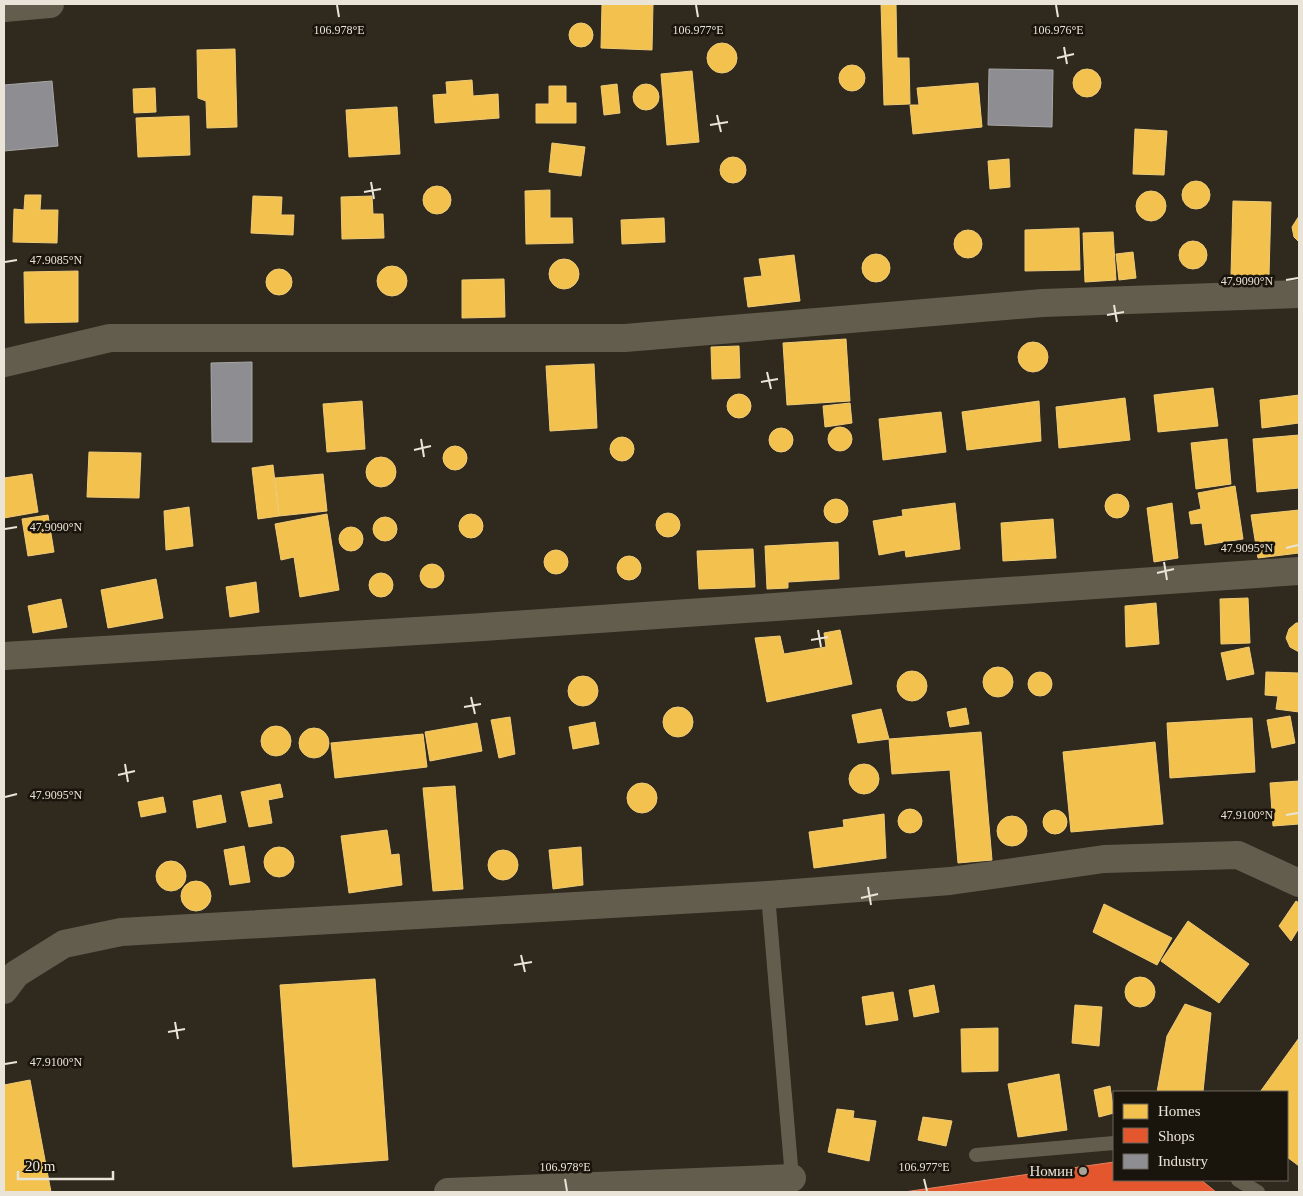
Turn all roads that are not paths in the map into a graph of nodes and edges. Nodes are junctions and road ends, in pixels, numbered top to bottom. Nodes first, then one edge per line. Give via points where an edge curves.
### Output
1 (50, 4) edge
2 (4, 8) edge
3 (1299, 294) edge
4 (4, 363) edge
5 (1299, 571) edge
6 (4, 656) edge
7 (1299, 883) edge
8 (768, 895) junction
9 (4, 990) edge
10 (1113, 1143) edge
11 (976, 1155) dead end
12 (792, 1178) joint
13 (1240, 1181) edge
14 (448, 1192) edge
15 (1258, 1192) edge

1 - 2 street
3 - 4 street via 1042,303 625,338 110,338
5 - 6 street
7 - 8 street via 1238,855 1104,859 950,881
8 - 9 street via 121,932 64,944 16,974
8 - 12 lane
10 - 11 lane
12 - 14 street
13 - 15 lane

